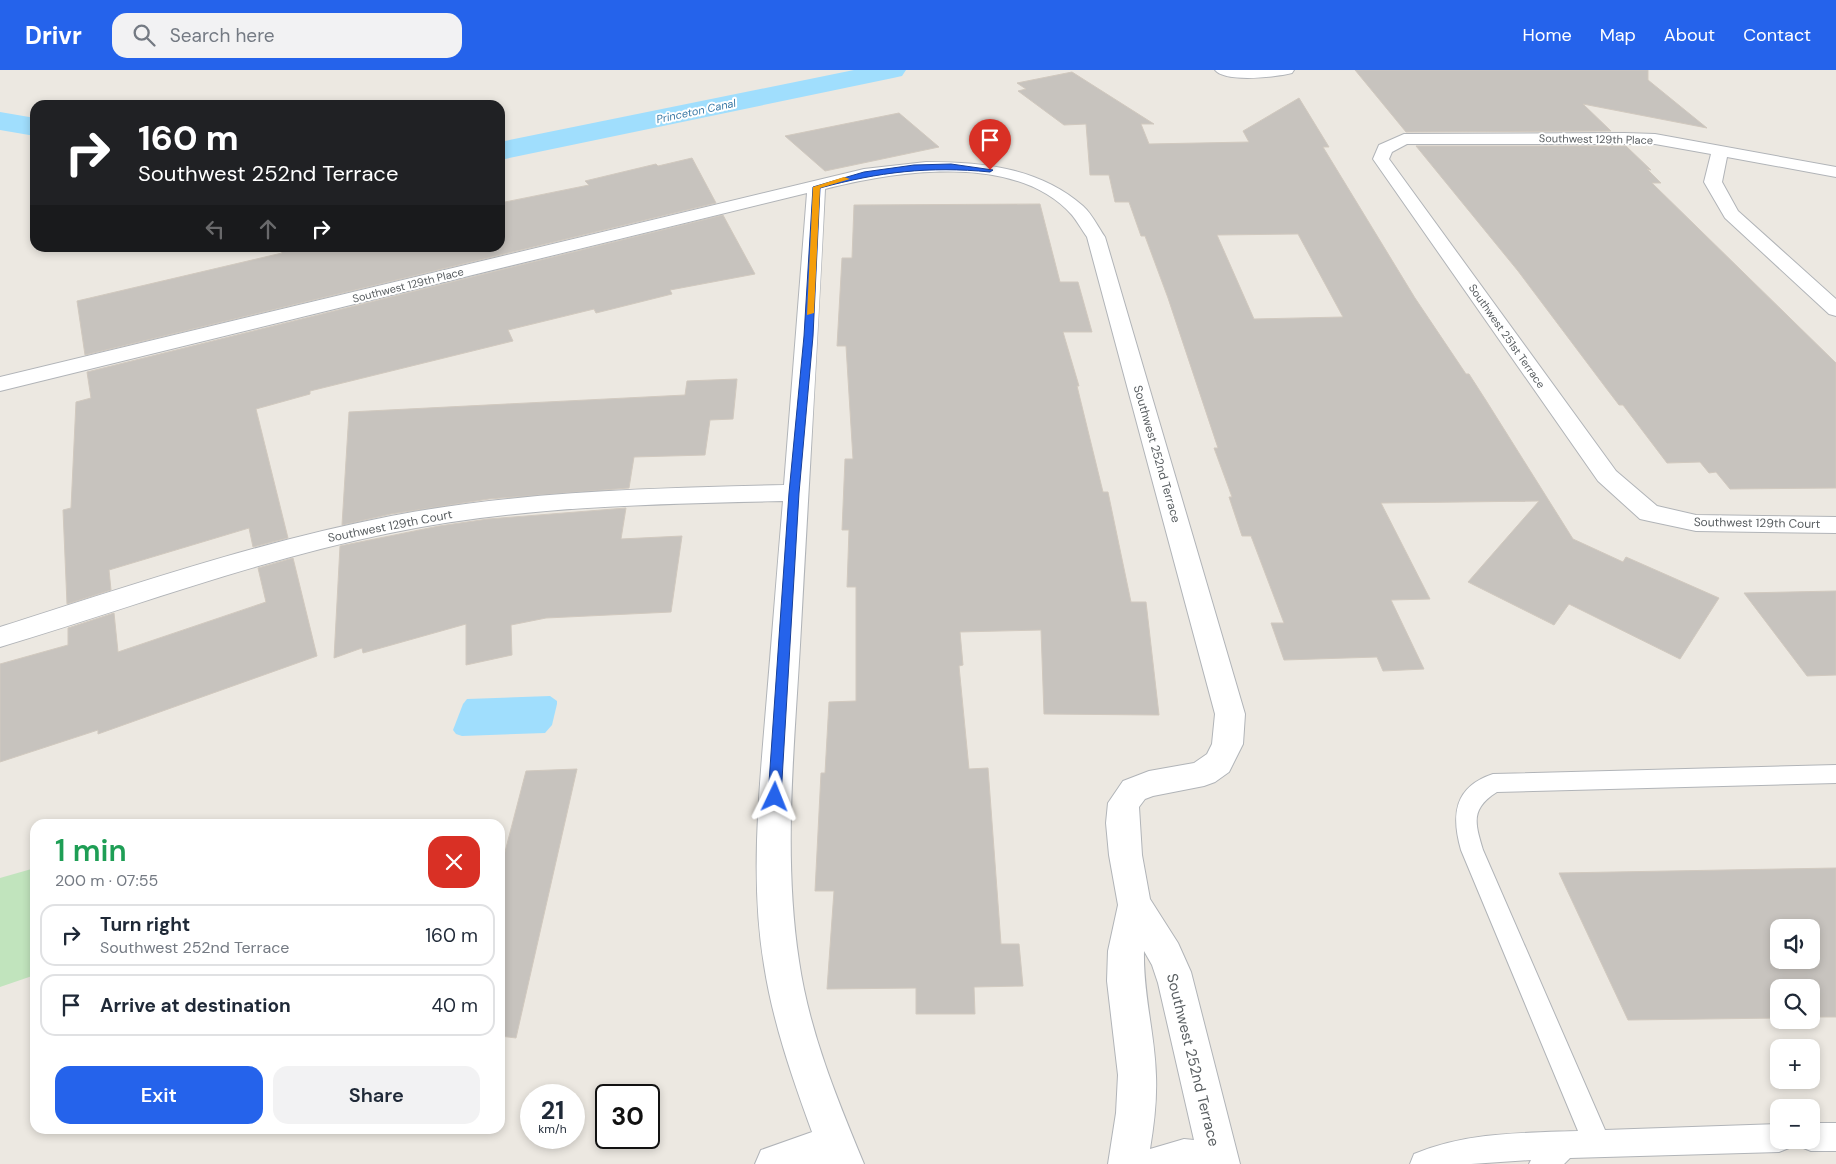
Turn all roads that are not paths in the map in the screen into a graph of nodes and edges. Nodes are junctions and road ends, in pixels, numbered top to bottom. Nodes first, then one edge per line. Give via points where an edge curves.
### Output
1 (1222, 70) edge
2 (1287, 70) edge
3 (1385, 149) joint
4 (1720, 152) junction
5 (1836, 172) edge
6 (816, 187) junction
7 (1836, 310) edge
8 (0, 384) edge
9 (794, 493) junction
10 (1649, 513) joint
11 (1836, 525) edge
12 (0, 637) edge
13 (1836, 774) edge
14 (1135, 905) junction
15 (1836, 1137) edge
16 (1770, 1138) edge
17 (1820, 1138) edge
18 (1566, 1144) junction
19 (1596, 1144) junction
20 (840, 1154) edge
21 (775, 1164) edge
22 (1128, 1164) edge
23 (1162, 1164) edge
24 (1220, 1164) edge
25 (1424, 1164) edge
26 (1543, 1164) edge

1 - 2 street via 1258,75
3 - 4 street, Southwest 129th Place via 1404,138 1624,138 1655,139
3 - 10 street, Southwest 251st Terrace via 1381,160 1607,476
4 - 5 street, Southwest 129th Place
4 - 7 street via 1713,182 1731,214
6 - 8 street, Southwest 129th Place
6 - 9 street via 808,336
6 - 14 street, Southwest 252nd Terrace via 864,174 914,167 990,170 1031,182 1064,199 1080,211 1096,237 1230,714 1231,734 1226,754 1215,765 1200,776 1145,785 1131,792 1123,804 1123,842
9 - 12 street, Southwest 129th Court via 620,497 554,502 392,524 250,558
9 - 20 street via 773,830 775,904 794,1028
10 - 11 street, Southwest 129th Court via 1696,524
13 - 19 lane via 1493,783 1478,791 1468,803 1464,819 1472,850
14 - 22 street, Southwest 252nd Terrace via 1124,981 1137,1075 1136,1113
14 - 24 street, Southwest 252nd Terrace via 1169,962
15 - 17 lane
16 - 19 lane
18 - 19 lane
18 - 25 lane via 1480,1148
18 - 26 lane
20 - 21 street
23 - 24 street via 1184,1159

